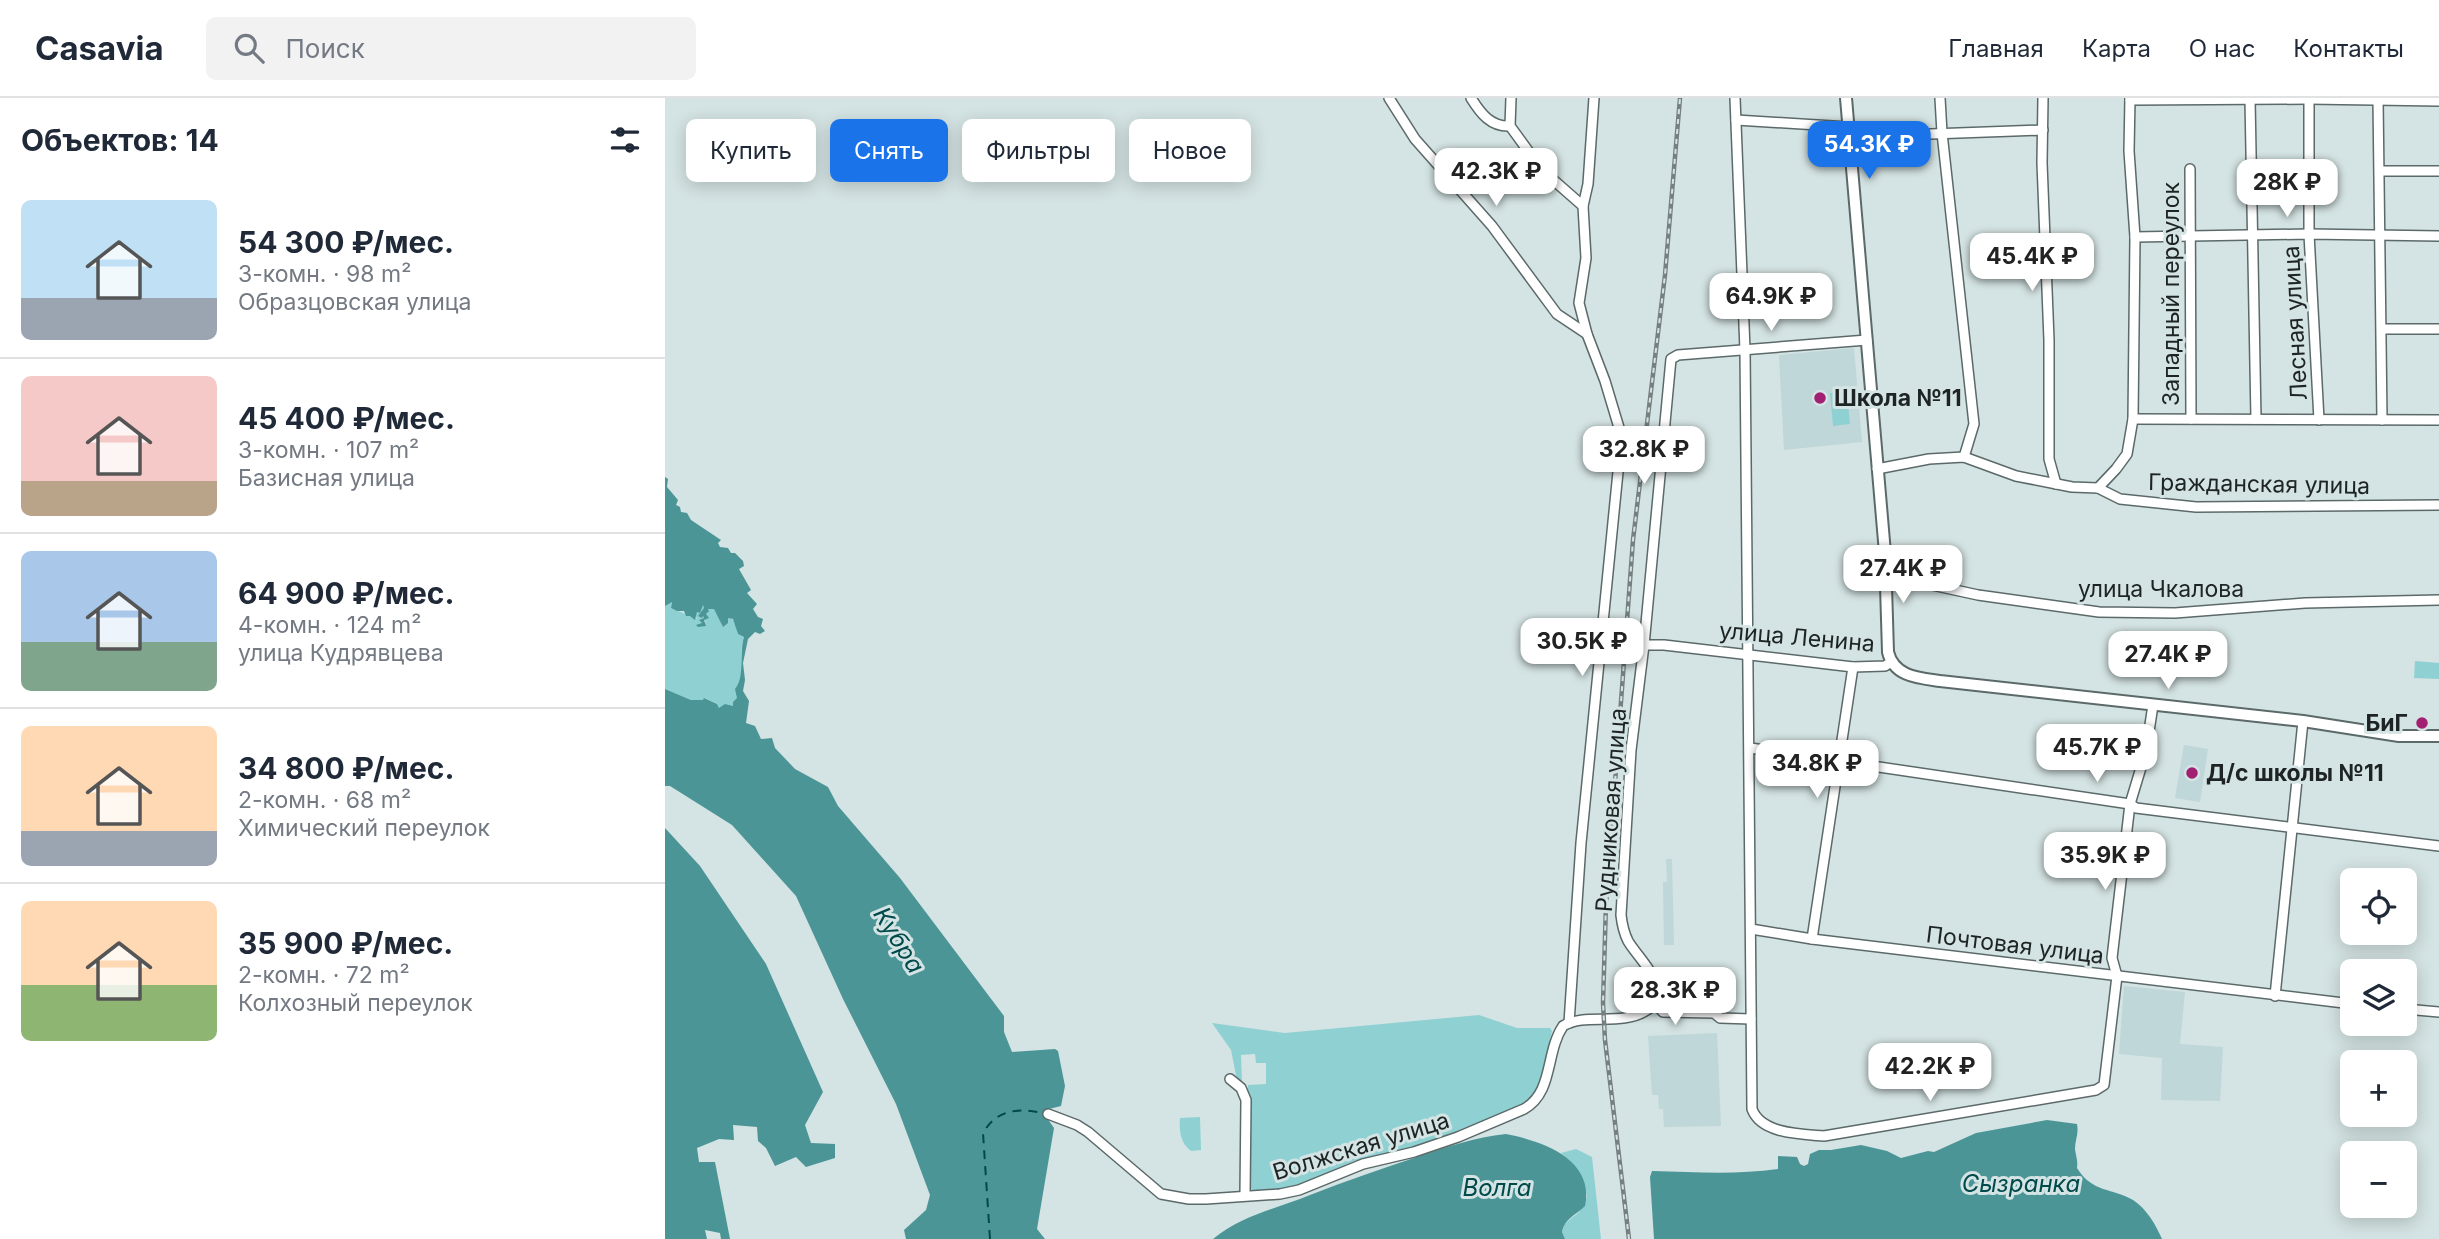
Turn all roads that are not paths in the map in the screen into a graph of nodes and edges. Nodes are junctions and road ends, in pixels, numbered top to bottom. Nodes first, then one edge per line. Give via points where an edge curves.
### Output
1 (1389, 98) edge
2 (1471, 98) edge
3 (1511, 98) edge
4 (1594, 98) edge
5 (1735, 98) edge
6 (1846, 98) edge
7 (1940, 98) edge
8 (2043, 98) edge
9 (2309, 98) edge
10 (2130, 99) edge
11 (2188, 99) edge
12 (2251, 99) edge
13 (2378, 99) edge
14 (2439, 101) edge
15 (1736, 120) junction
16 (1510, 126) junction
17 (2043, 130) junction
18 (1849, 132) junction
19 (1942, 133) junction
20 (2190, 169) dead end
21 (2380, 171) junction
22 (2439, 171) edge
23 (1583, 205) junction
24 (2251, 234) junction
25 (2309, 234) junction
26 (2190, 236) junction
27 (2379, 236) junction
28 (2439, 236) edge
29 (2135, 237) junction
30 (2382, 329) junction
31 (2439, 329) edge
32 (1587, 334) junction
33 (1867, 340) junction
34 (1745, 350) junction
35 (2133, 419) junction
36 (2191, 419) junction
37 (2256, 419) junction
38 (2319, 420) junction
39 (2382, 420) junction
40 (2439, 420) edge
41 (1964, 457) junction
42 (1877, 469) junction
43 (2056, 484) junction
44 (2098, 488) junction
45 (2439, 505) edge
46 (1886, 575) junction
47 (2439, 600) edge
48 (1644, 645) junction
49 (1748, 655) junction
50 (1891, 662) junction
51 (1853, 667) junction
52 (2153, 705) junction
53 (2303, 721) junction
54 (2439, 736) edge
55 (1751, 748) junction
56 (1838, 760) junction
57 (2130, 804) junction
58 (2294, 827) junction
59 (2439, 846) edge
60 (1751, 929) junction
61 (1812, 939) junction
62 (2117, 976) junction
63 (2275, 996) junction
64 (2340, 1002) edge
65 (1655, 1003) junction
66 (2417, 1010) edge
67 (2439, 1012) edge
68 (1751, 1019) junction
69 (1569, 1023) junction
70 (1230, 1079) dead end
71 (1048, 1114) dead end
72 (1245, 1195) junction

1 - 32 street via 1415,139 1492,226 1557,314
2 - 16 street via 1498,127
3 - 16 street
4 - 23 street
5 - 15 street
6 - 18 main road
7 - 19 street
8 - 17 street
9 - 12 street
9 - 13 street
9 - 25 street, Лесная улица
10 - 11 street
10 - 29 street
11 - 12 street
12 - 24 street
13 - 14 street
13 - 21 street
15 - 18 street
15 - 34 street
16 - 23 street via 1542,170
17 - 19 street
17 - 43 street via 2049,459
18 - 19 street
18 - 33 main road
19 - 41 street via 1974,424
20 - 26 street, Западный переулок
21 - 22 street
21 - 27 street
23 - 32 street via 1586,258 1579,303
24 - 25 street
24 - 26 street
24 - 37 street
25 - 27 street
25 - 38 street, Лесная улица
26 - 29 street
26 - 36 street, Западный переулок
27 - 28 street
27 - 30 street
29 - 35 street
30 - 31 street
30 - 39 street
32 - 69 street via 1619,431 1620,452
33 - 34 street
33 - 42 main road
34 - 48 street, Рудниковая улица via 1673,355 1671,359
34 - 49 street
35 - 36 street
35 - 44 street via 2127,454
36 - 37 street
37 - 38 street
38 - 39 street
39 - 40 street
41 - 42 street, Гражданская улица
41 - 43 street, Гражданская улица via 2016,476
42 - 46 main road
43 - 44 street, Гражданская улица
44 - 45 street, Гражданская улица via 2120,499 2196,507
46 - 47 street, улица Чкалова via 1979,595 2099,612 2175,613 2305,603
46 - 50 main road
48 - 49 street, улица Ленина
48 - 65 street, Рудниковая улица via 1631,750 1621,915 1628,941 1656,982
49 - 51 street, улица Ленина
49 - 55 street
50 - 51 street, улица Ленина
50 - 52 main road, улица Ленина via 1898,671 1922,678
51 - 56 street
52 - 53 main road, улица Ленина
52 - 57 street via 2146,751
53 - 54 main road, улица Ленина via 2399,736
53 - 58 street
55 - 56 street
55 - 60 street
56 - 57 street
56 - 61 street
57 - 58 street
57 - 62 street via 2112,958
58 - 59 street
58 - 63 street
60 - 61 street, Почтовая улица
60 - 68 street
61 - 62 street, Почтовая улица
62 - 63 street, Почтовая улица
62 - 68 street via 2104,1085 2097,1090 1824,1136 1795,1133 1757,1119 1752,1109
63 - 64 street, Почтовая улица
65 - 68 street via 1663,1012
65 - 69 street via 1639,1015
66 - 67 street
69 - 72 street, Волжская улица via 1555,1040 1540,1095 1524,1109 1458,1137 1363,1164 1299,1190
70 - 72 street via 1246,1100
71 - 72 street, Волжская улица via 1088,1132 1161,1194 1189,1199

